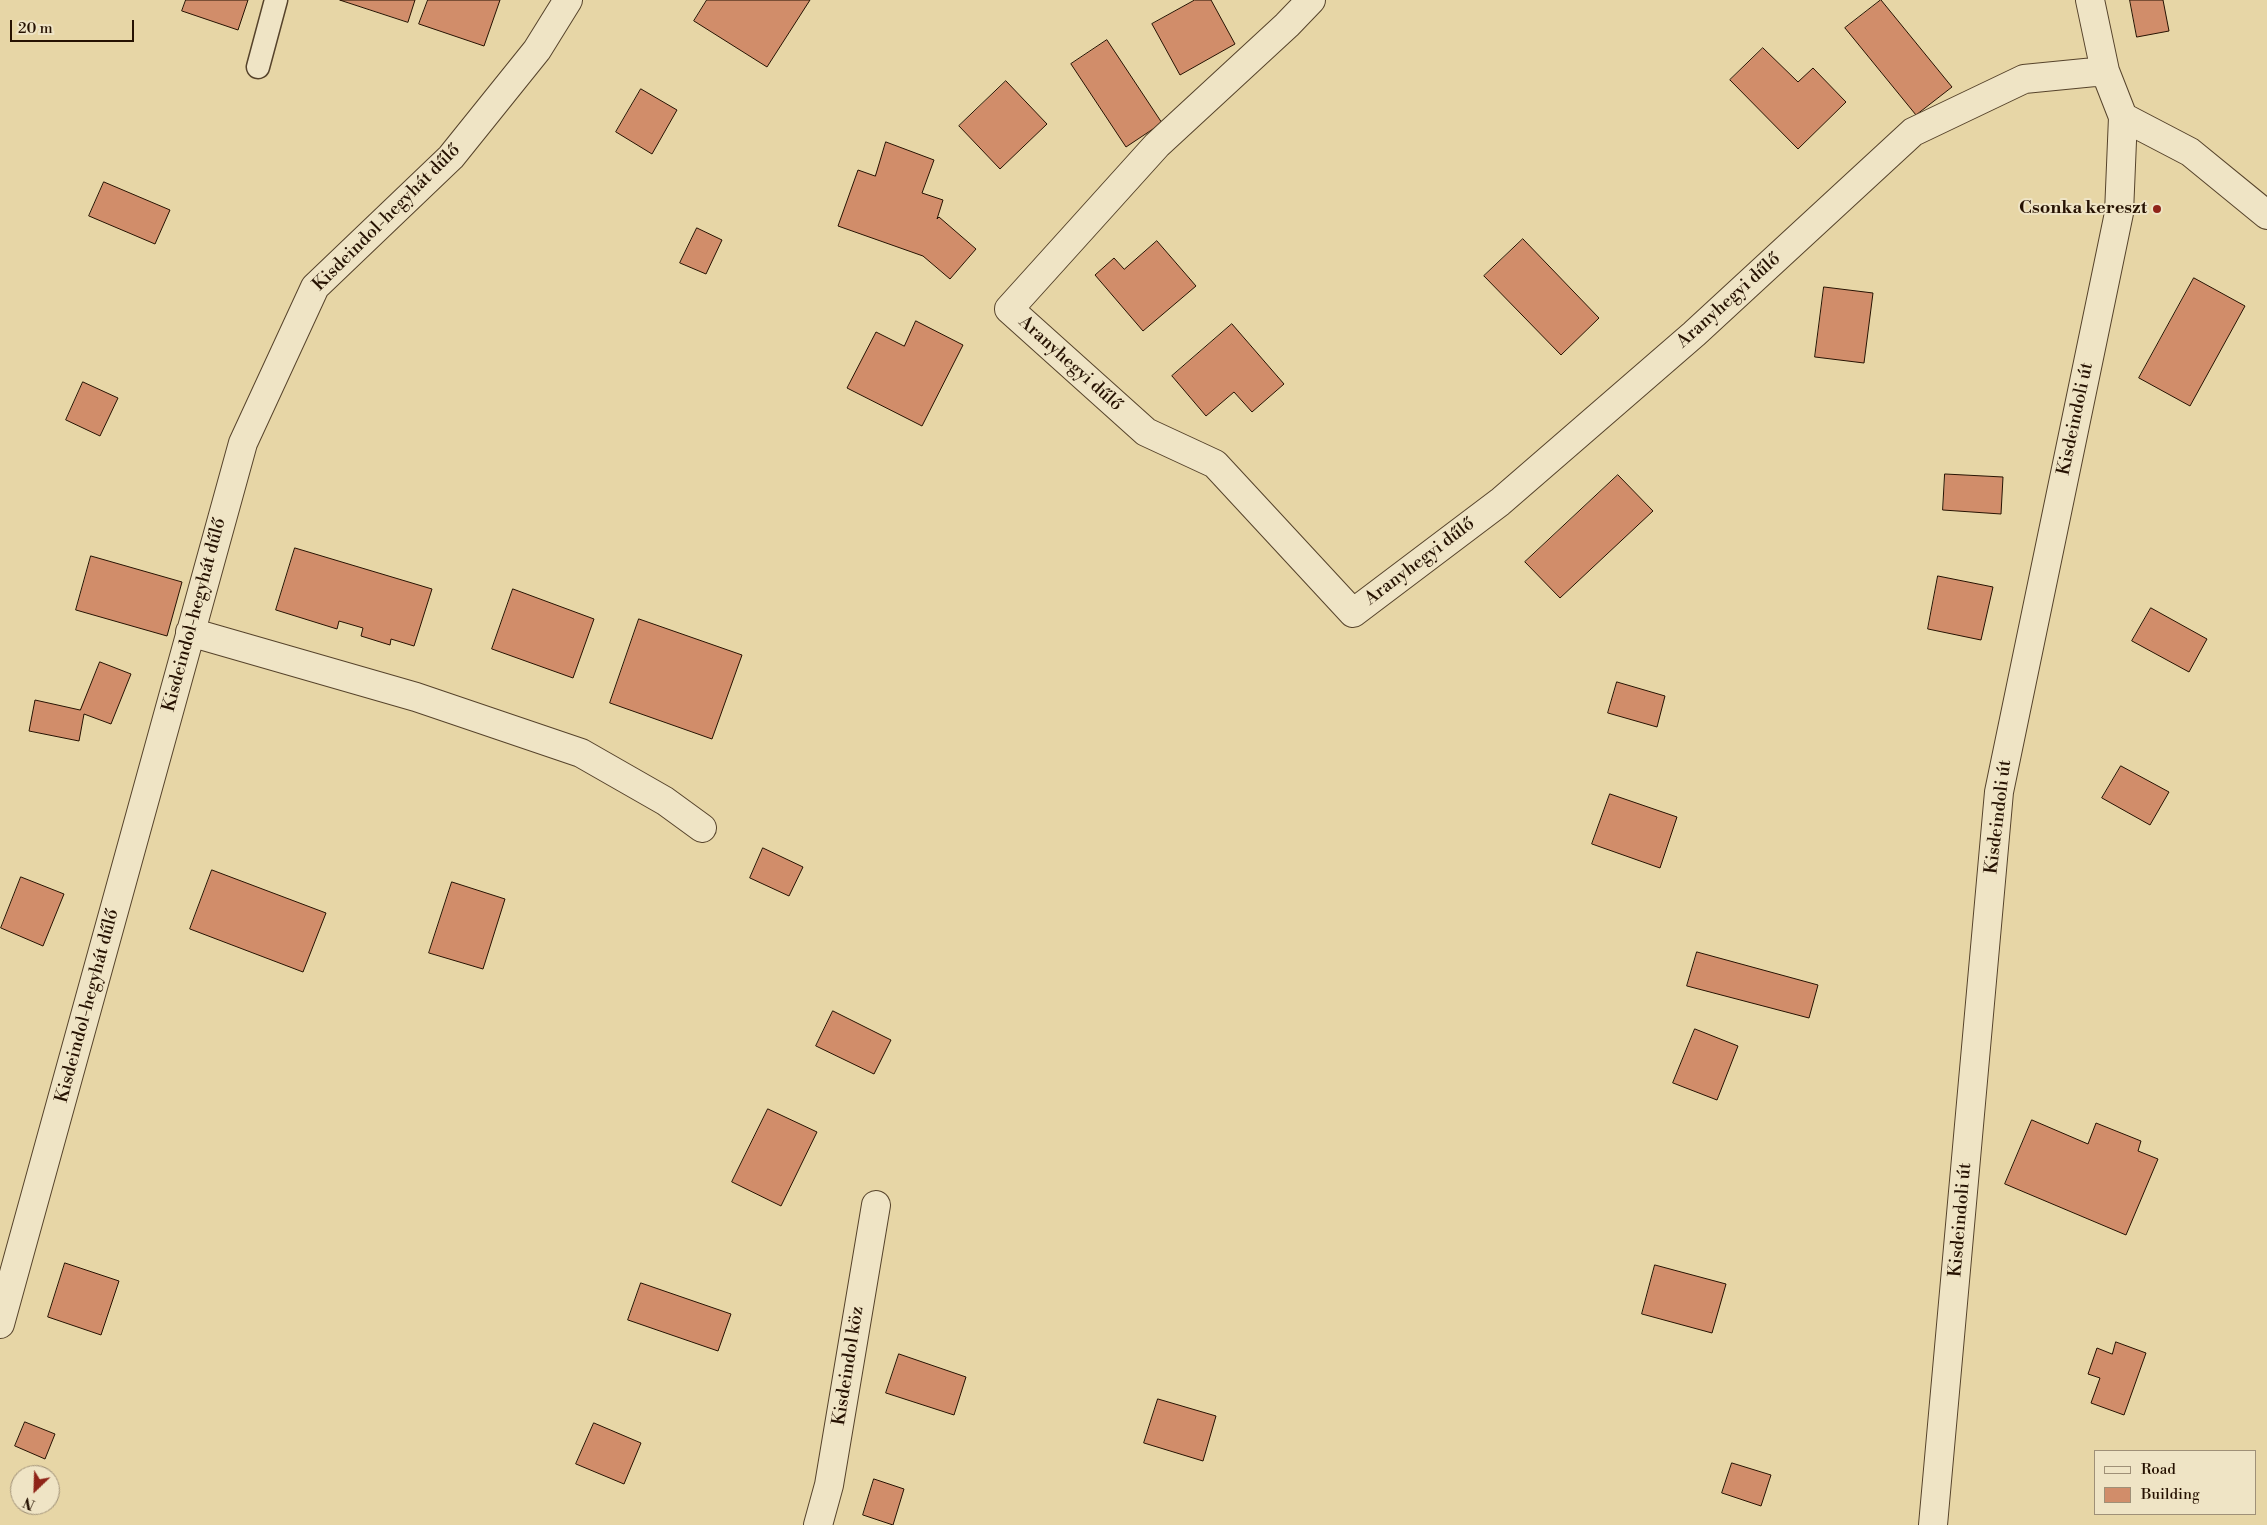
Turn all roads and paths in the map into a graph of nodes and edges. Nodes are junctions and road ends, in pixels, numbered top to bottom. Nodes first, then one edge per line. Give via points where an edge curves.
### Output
1 (276, 0) edge
2 (568, 0) edge
3 (1311, 0) edge
4 (2090, 0) edge
5 (258, 67) dead end
6 (2105, 71) junction
7 (2124, 117) junction
8 (2267, 215) edge
9 (190, 632) junction
10 (702, 828) dead end
11 (876, 1205) dead end
12 (0, 1324) edge
13 (818, 1525) edge
14 (1934, 1525) edge

1 - 5 lane
2 - 9 street, Kisdeindol-hegyhát dűlő via 537,50 451,157 315,287 243,443
3 - 6 street, Aranyhegyi dűlő via 1156,145 1009,309 1146,432 1215,464 1353,613 1500,502 1694,334 1912,132 2024,79
4 - 6 street
6 - 7 street
7 - 8 street via 2190,152
7 - 14 street, Kisdeindoli út via 2120,213 1999,792
9 - 10 street via 416,697 581,753 666,801
9 - 12 street, Kisdeindol-hegyhát dűlő
11 - 13 street, Kisdeindol köz via 829,1485

